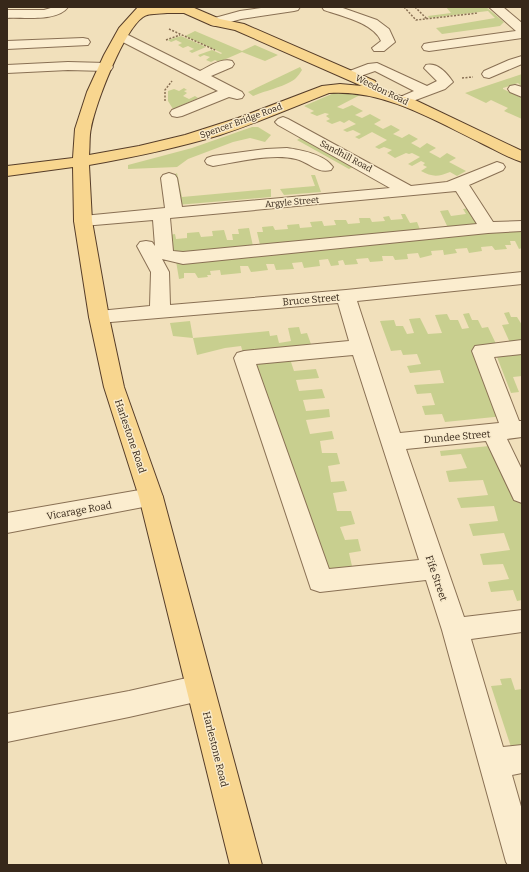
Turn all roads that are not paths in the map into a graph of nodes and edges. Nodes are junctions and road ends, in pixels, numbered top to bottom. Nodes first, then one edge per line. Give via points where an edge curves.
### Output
1 (62, 7) edge
2 (213, 7) edge
3 (294, 7) edge
4 (328, 7) edge
5 (495, 7) edge
6 (182, 8) edge
7 (140, 9) edge
8 (7, 14) edge
9 (235, 22) junction
10 (522, 29) edge
11 (124, 32) junction
12 (522, 34) edge
13 (83, 42) dead end
14 (53, 43) junction
15 (13, 44) edge
16 (429, 47) dead end
17 (379, 48) dead end
18 (224, 59) road end
19 (315, 59) junction
20 (522, 60) edge
21 (49, 67) junction
22 (106, 67) junction
23 (431, 68) dead end
24 (11, 69) edge
25 (489, 74) road end
26 (351, 75) junction
27 (200, 76) junction
28 (314, 78) junction
29 (423, 92) junction
30 (405, 100) junction
31 (423, 110) junction
32 (177, 113) road end
33 (263, 155) junction
34 (82, 156) junction
35 (522, 157) edge
36 (7, 161) edge
37 (213, 161) dead end
38 (325, 167) dead end
39 (497, 168) dead end
40 (7, 171) edge
41 (169, 178) dead end
42 (459, 183) junction
43 (409, 191) junction
44 (168, 213) junction
45 (83, 221) junction
46 (522, 226) edge
47 (488, 228) junction
48 (146, 246) dead end
49 (522, 278) edge
50 (346, 296) junction
51 (160, 312) junction
52 (99, 317) junction
53 (361, 347) junction
54 (522, 347) edge
55 (509, 431) edge
56 (392, 442) junction
57 (522, 494) edge
58 (151, 497) junction
59 (7, 523) edge
60 (434, 569) junction
61 (522, 621) edge
62 (455, 630) junction
63 (200, 688) junction
64 (7, 728) edge
65 (522, 759) edge
66 (493, 763) junction
67 (522, 862) edge
68 (246, 865) edge

1 - 8 street via 54,12
2 - 9 main road, Weedon Road
3 - 9 street
4 - 17 street via 372,23 384,32 388,42
5 - 10 street
6 - 7 main road
6 - 9 main road, Weedon Road via 216,22
7 - 11 main road, Harlestone Road
9 - 19 main road, Weedon Road
11 - 22 main road, Harlestone Road
11 - 27 street
12 - 16 street
13 - 14 street
14 - 15 street
14 - 21 street
15 - 24 street
18 - 27 street
19 - 26 main road, Weedon Road
19 - 28 main road via 318,66
20 - 25 street
21 - 22 street
21 - 24 street
22 - 34 main road, Harlestone Road via 94,92 83,129
23 - 29 street via 446,82
26 - 28 main road, Spencer Bridge Road
26 - 29 street via 377,67 424,90
26 - 30 main road, Weedon Road
27 - 32 street via 234,90
28 - 34 main road, Spencer Bridge Road via 192,126
29 - 30 street
30 - 31 main road, Weedon Road
31 - 34 main road, Spencer Bridge Road via 362,89 343,86 327,89 217,131 157,148
31 - 35 main road, Weedon Road
33 - 37 street
33 - 38 street via 296,154
33 - 43 street, Sandhill Road via 263,151 282,132
34 - 36 main road, Spencer Bridge Road
34 - 40 main road, Spencer Bridge Road
34 - 45 main road, Harlestone Road
39 - 42 street, Argyle Street
41 - 44 street
42 - 43 street, Argyle Street via 450,187
42 - 47 street
43 - 44 street, Argyle Street
44 - 45 street, Argyle Street
44 - 47 street via 164,250 167,255 183,258
45 - 52 main road, Harlestone Road
46 - 47 street
48 - 51 street via 160,272
49 - 50 street, Bruce Street
50 - 51 street, Bruce Street
50 - 53 street, Fife Street
51 - 52 street, Bruce Street
52 - 58 main road, Harlestone Road via 114,387
53 - 56 street, Fife Street
53 - 60 street via 244,358 320,581
54 - 55 street via 482,351
55 - 56 street, Dundee Street
55 - 57 street
56 - 60 street, Fife Street
58 - 59 street, Vicarage Road
58 - 63 main road, Harlestone Road
60 - 62 street, Fife Street
61 - 62 street
62 - 66 street, Fife Street
63 - 64 street
63 - 68 main road, Harlestone Road
65 - 66 street
66 - 67 street, Fife Street

